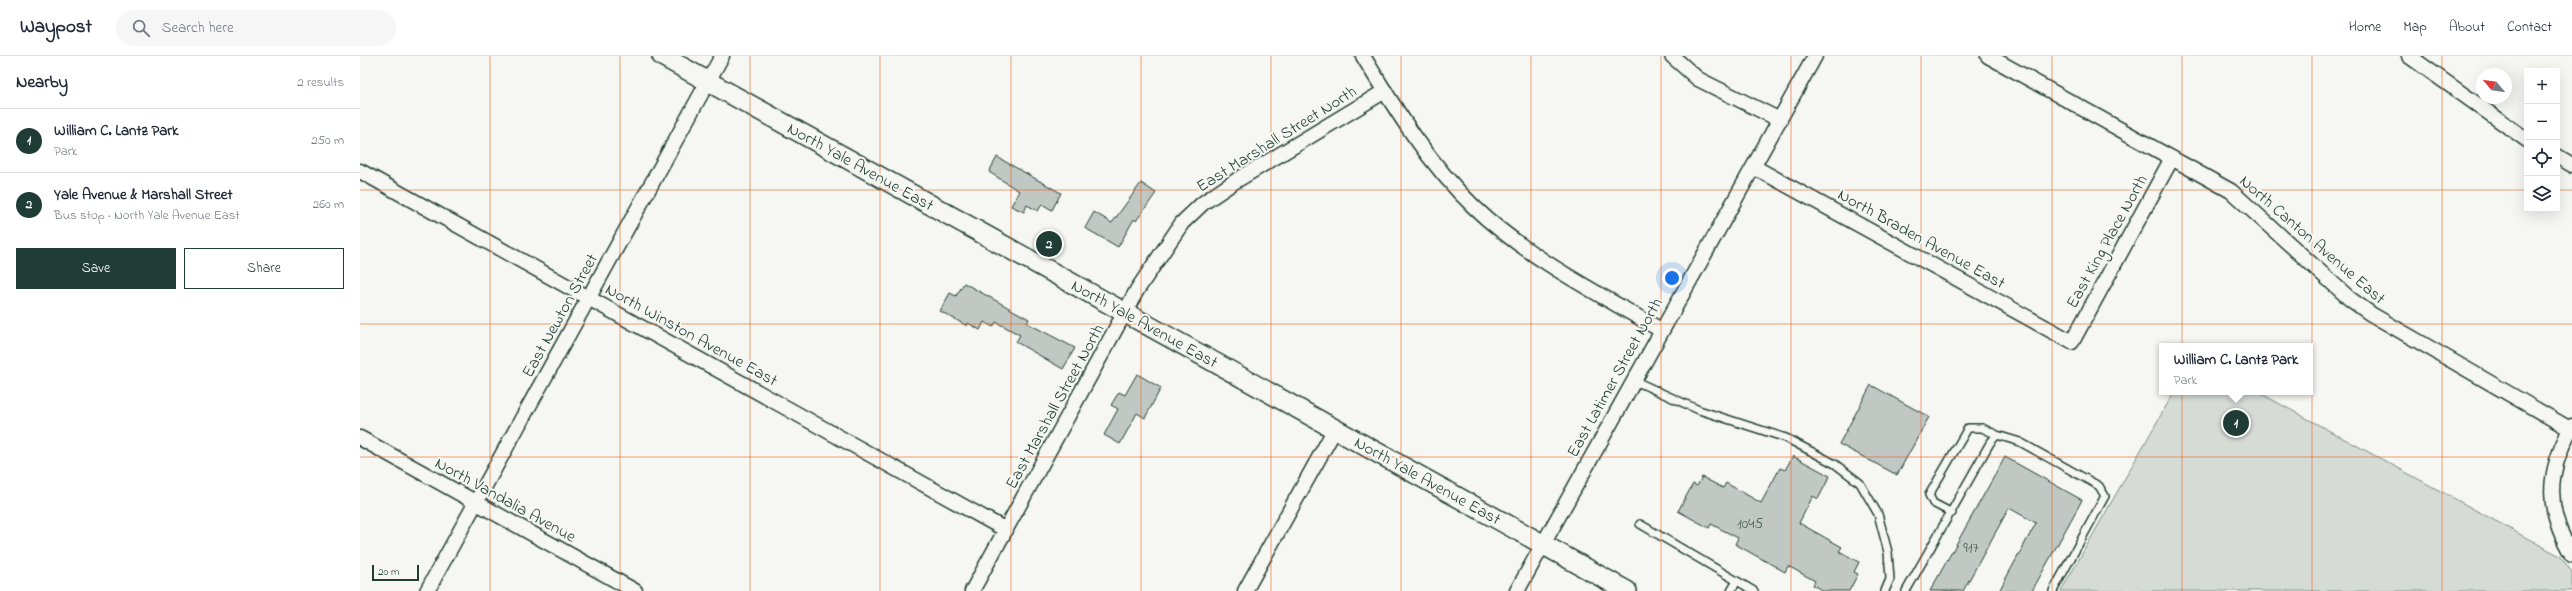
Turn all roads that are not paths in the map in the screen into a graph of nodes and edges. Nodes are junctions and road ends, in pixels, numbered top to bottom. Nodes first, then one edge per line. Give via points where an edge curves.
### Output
1 (662, 56) edge
2 (722, 56) edge
3 (1364, 56) edge
4 (1672, 56) edge
5 (1815, 56) edge
6 (1988, 56) edge
7 (2409, 56) edge
8 (708, 82) junction
9 (1385, 91) junction
10 (1780, 120) junction
11 (2524, 138) edge
12 (2172, 158) junction
13 (2560, 158) edge
14 (2572, 165) edge
15 (1754, 167) junction
16 (360, 170) edge
17 (589, 298) junction
18 (1126, 312) junction
19 (1661, 330) junction
20 (2072, 342) joint
21 (1633, 380) junction
22 (2571, 428) edge
23 (1335, 429) junction
24 (1997, 435) junction
25 (360, 438) edge
26 (476, 502) junction
27 (1952, 513) junction
28 (1640, 524) dead end
29 (1006, 530) junction
30 (1543, 544) junction
31 (2572, 555) edge
32 (1737, 581) junction
33 (426, 591) edge
34 (635, 591) edge
35 (972, 591) edge
36 (1245, 591) edge
37 (1516, 591) edge
38 (1627, 591) edge
39 (1731, 591) edge
40 (1754, 591) edge
41 (1885, 591) edge
42 (1906, 591) edge
43 (2053, 591) edge

1 - 8 main road, North Yale Avenue East
2 - 8 street, East Newton Street
3 - 9 street
4 - 10 street via 1698,79
5 - 10 street, East Latimer Street North
6 - 12 street, North Canton Avenue East
7 - 11 street
8 - 17 street, East Newton Street
8 - 18 main road, North Yale Avenue East
9 - 18 street, East Marshall Street North via 1203,203 1182,223 1158,256
9 - 19 street via 1421,143 1475,207 1531,251
10 - 15 street, East Latimer Street North
12 - 20 street, East King Place North
12 - 22 street, North Canton Avenue East via 2231,191 2350,299 2371,314
13 - 14 street
15 - 19 street, East Latimer Street North
15 - 20 street, North Braden Avenue East
16 - 17 street, North Winston Avenue East
17 - 26 street, East Newton Street
17 - 29 street, North Winston Avenue East
18 - 23 main road, North Yale Avenue East
18 - 29 street, East Marshall Street North
19 - 21 street, East Latimer Street North
21 - 30 street, East Latimer Street North
21 - 41 lane via 1699,410 1786,438 1835,464 1860,483 1878,514 1888,552 1890,579
22 - 31 street via 2556,459 2552,485 2554,514
23 - 30 main road, North Yale Avenue East
23 - 36 street
24 - 27 lane via 1990,443
24 - 27 lane via 1982,428 1968,428 1960,438 1929,495 1933,503
24 - 43 lane via 2020,442 2099,486 2105,496
25 - 26 street, North Vandalia Avenue
26 - 33 street, East Newton Street
26 - 34 street, North Vandalia Avenue
27 - 42 lane
28 - 32 lane
29 - 35 street, East Marshall Street North
30 - 37 street, East Latimer Street North
30 - 38 main road, North Yale Avenue East
32 - 39 lane
32 - 40 lane

